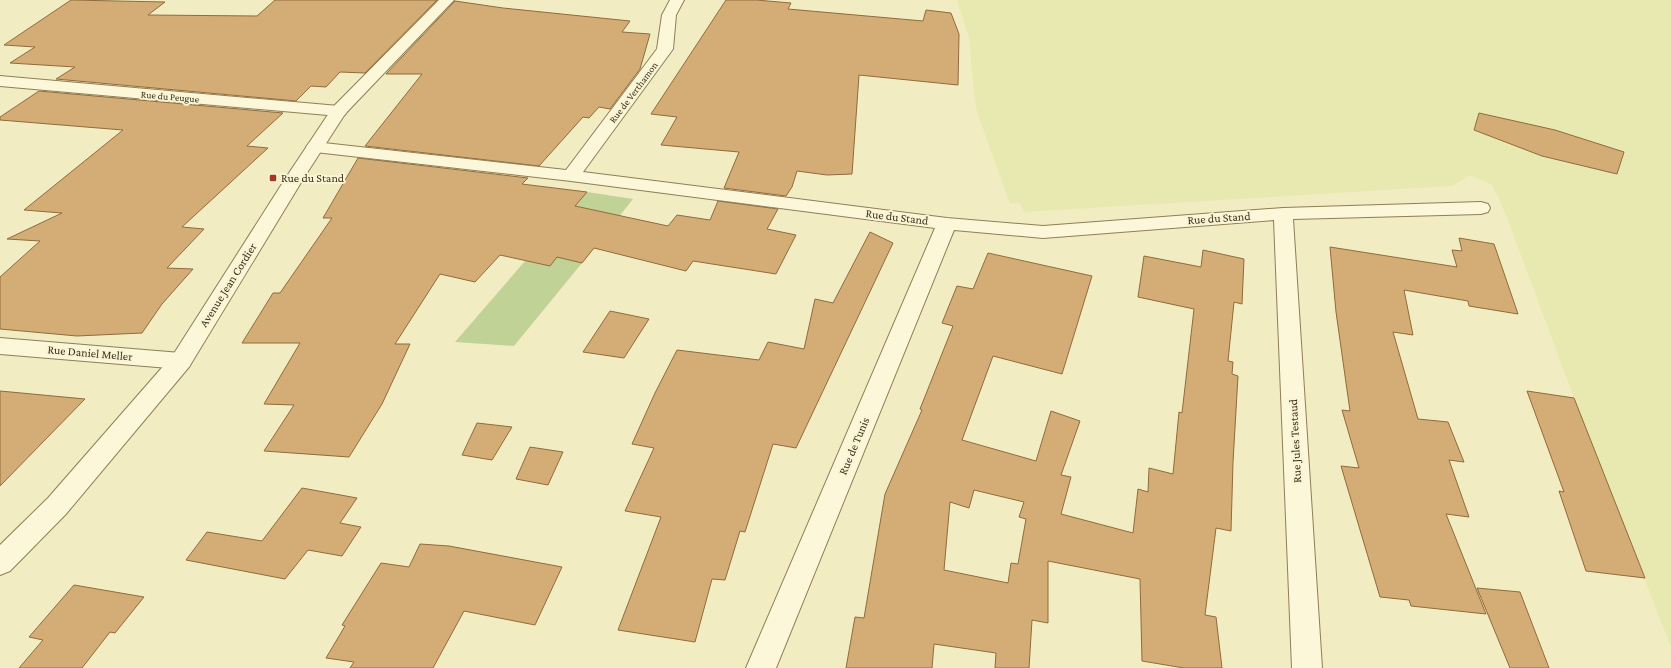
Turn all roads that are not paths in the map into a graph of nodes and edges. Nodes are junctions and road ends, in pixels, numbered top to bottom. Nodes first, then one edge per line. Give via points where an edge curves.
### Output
1 (447, 0) edge
2 (677, 0) edge
3 (0, 81) edge
4 (339, 111) junction
5 (315, 147) junction
6 (571, 176) junction
7 (1481, 208) dead end
8 (1283, 214) junction
9 (947, 224) junction
10 (0, 346) edge
11 (181, 361) junction
12 (0, 563) edge
13 (761, 668) edge
14 (1307, 668) edge

1 - 4 street, Avenue Jean Cordier
2 - 6 street, Rue de Verthamon via 669,16 665,50
3 - 4 street, Rue du Peugue
4 - 5 street, Avenue Jean Cordier
5 - 6 street, Rue du Stand
5 - 11 street, Avenue Jean Cordier
6 - 9 street, Rue du Stand
7 - 8 street, Rue du Stand
8 - 9 street, Rue du Stand via 1043,232
8 - 14 street, Rue Jules Testaud
9 - 13 street, Rue de Tunis
10 - 11 street, Rue Daniel Meller
11 - 12 street, Avenue Jean Cordier via 57,506

